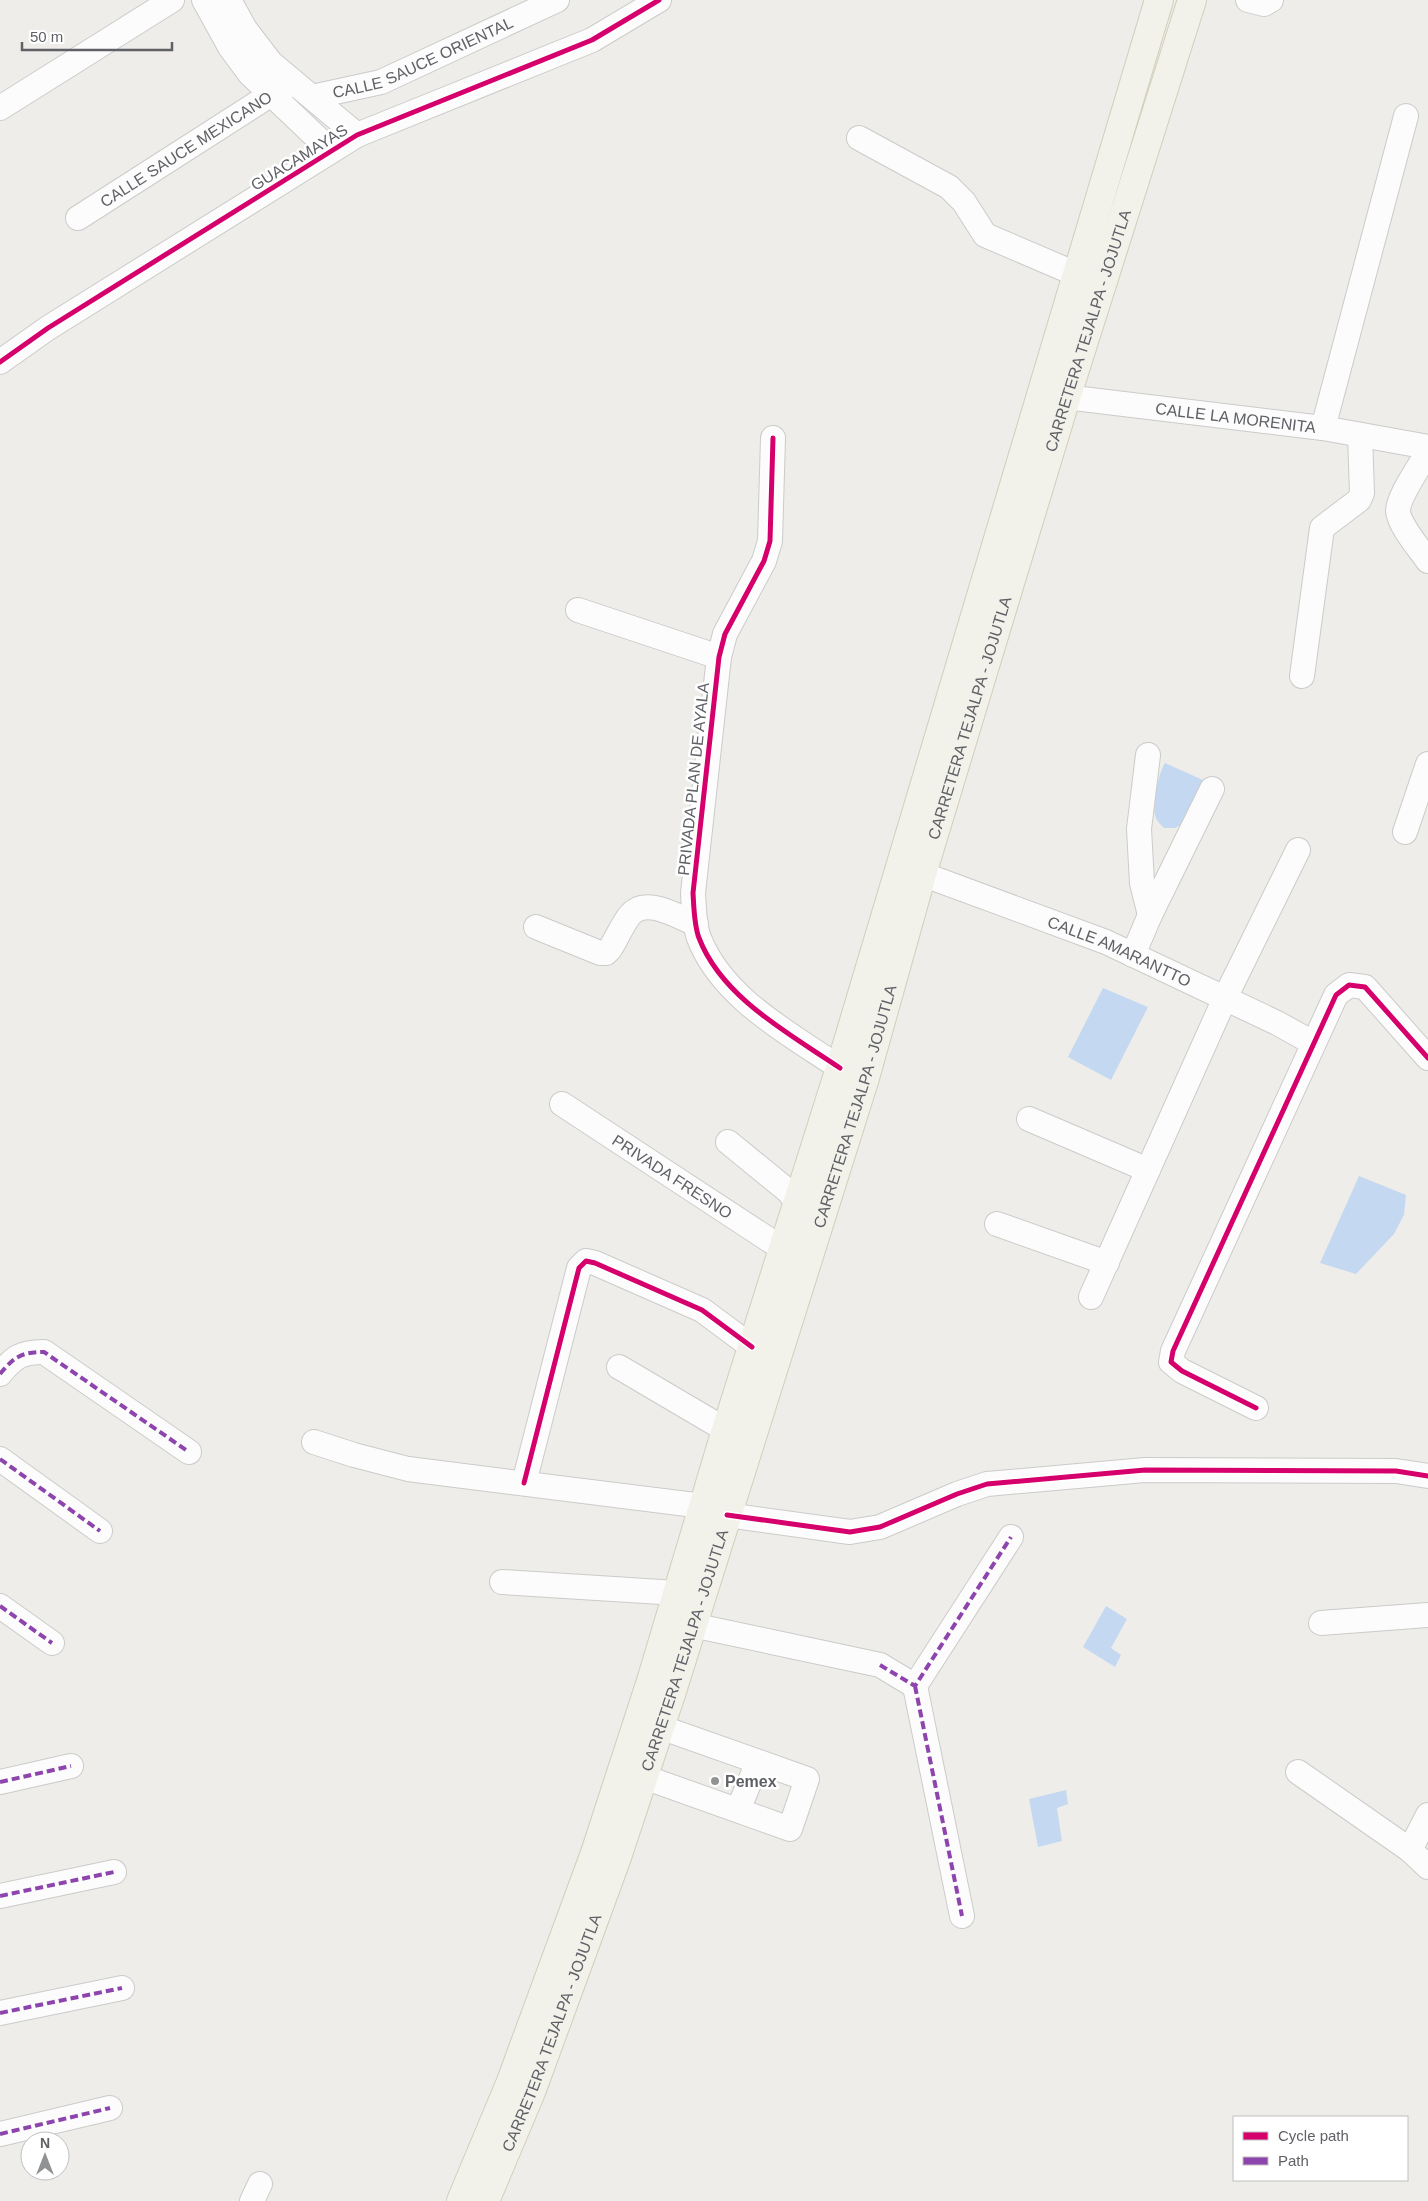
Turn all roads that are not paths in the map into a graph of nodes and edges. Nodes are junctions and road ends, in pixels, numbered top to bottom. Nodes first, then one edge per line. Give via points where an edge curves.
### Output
1 (172, 0) edge
2 (204, 0) edge
3 (229, 0) edge
4 (557, 0) edge
5 (658, 0) edge
6 (1159, 0) edge
7 (1192, 0) edge
8 (1248, 0) edge
9 (1271, 0) edge
10 (293, 83) junction
11 (270, 95) junction
12 (312, 97) junction
13 (0, 108) edge
14 (1406, 116) dead end
15 (357, 135) junction
16 (859, 138) dead end
17 (331, 151) junction
18 (78, 218) dead end
19 (1076, 274) junction
20 (0, 362) edge
21 (1053, 396) junction
22 (1323, 428) junction
23 (1360, 435) junction
24 (773, 438) dead end
25 (1428, 448) edge
26 (1428, 451) edge
27 (1428, 561) edge
28 (578, 610) dead end
29 (719, 657) junction
30 (1302, 676) dead end
31 (1148, 755) dead end
32 (1428, 764) edge
33 (1212, 789) dead end
34 (1404, 832) dead end
35 (1298, 850) dead end
36 (922, 874) junction
37 (1150, 915) junction
38 (696, 924) junction
39 (536, 927) dead end
40 (1133, 955) junction
41 (1225, 998) junction
42 (1312, 1043) junction
43 (1428, 1058) edge
44 (840, 1068) junction
45 (562, 1104) dead end
46 (1029, 1120) dead end
47 (728, 1142) dead end
48 (1148, 1170) junction
49 (794, 1212) junction
50 (997, 1224) dead end
51 (816, 1231) junction
52 (782, 1250) junction
53 (1107, 1263) junction
54 (1091, 1297) dead end
55 (752, 1347) junction
56 (619, 1367) dead end
57 (0, 1374) edge
58 (1256, 1408) dead end
59 (726, 1430) junction
60 (314, 1442) dead end
61 (189, 1452) dead end
62 (0, 1459) edge
63 (1428, 1476) edge
64 (524, 1483) junction
65 (715, 1511) junction
66 (100, 1531) dead end
67 (1010, 1538) dead end
68 (502, 1582) dead end
69 (677, 1593) junction
70 (0, 1606) edge
71 (1428, 1615) edge
72 (1321, 1624) dead end
73 (692, 1625) junction
74 (52, 1643) dead end
75 (915, 1686) junction
76 (660, 1727) junction
77 (758, 1762) junction
78 (70, 1766) dead end
79 (1298, 1772) dead end
80 (644, 1777) junction
81 (0, 1782) edge
82 (738, 1810) junction
83 (1428, 1815) edge
84 (1410, 1850) junction
85 (1428, 1867) edge
86 (114, 1872) dead end
87 (0, 1896) edge
88 (962, 1916) dead end
89 (122, 1988) dead end
90 (0, 2013) edge
91 (110, 2108) dead end
92 (0, 2134) edge
93 (461, 2201) edge
94 (485, 2201) edge

1 - 13 street
2 - 11 street via 230,47
3 - 10 street via 245,30 271,63
4 - 12 street, CALLE SAUCE ORIENTAL via 381,82
5 - 15 street, GUACAMAYAS via 592,40
6 - 19 main road, CARRETERA TEJALPA - JOJUTLA
7 - 21 main road, CARRETERA TEJALPA - JOJUTLA
8 - 9 street via 1264,4
10 - 11 street, CALLE SAUCE MEXICANO
10 - 12 street
11 - 17 street
11 - 18 street, CALLE SAUCE MEXICANO
12 - 15 street
14 - 22 street
15 - 17 street, GUACAMAYAS
16 - 19 street via 949,187 964,202 985,234
17 - 20 street, GUACAMAYAS via 48,328
19 - 21 main road, CARRETERA TEJALPA - JOJUTLA
21 - 22 street, CALLE LA MORENITA
21 - 36 main road, CARRETERA TEJALPA - JOJUTLA
21 - 44 main road, CARRETERA TEJALPA - JOJUTLA
22 - 23 street, CALLE LA MORENITA
23 - 25 street, CALLE LA MORENITA
23 - 30 street via 1362,493 1359,500 1322,528
24 - 29 street, PRIVADA PLAN DE AYALA via 770,541 764,561 725,634
26 - 27 street via 1398,510 1402,524
28 - 29 street
29 - 38 street, PRIVADA PLAN DE AYALA via 693,893
31 - 37 street via 1139,830 1142,883
32 - 34 street
33 - 37 street
35 - 41 street
36 - 40 street, CALLE AMARANTTO
36 - 51 main road, CARRETERA TEJALPA - JOJUTLA via 865,1078
37 - 40 street
38 - 39 street via 650,906 631,914 606,953
38 - 44 street, PRIVADA PLAN DE AYALA via 699,939 718,971 753,1009
40 - 41 street, CALLE AMARANTTO
41 - 42 street, CALLE AMARANTTO
41 - 48 street
42 - 43 street via 1336,995 1349,984 1364,986
42 - 58 street via 1173,1351 1171,1362 1182,1371
44 - 49 main road, CARRETERA TEJALPA - JOJUTLA
45 - 52 street, PRIVADA FRESNO
46 - 48 street
47 - 49 street via 788,1191
48 - 53 street
49 - 51 main road
49 - 52 main road, CARRETERA TEJALPA - JOJUTLA
50 - 53 street
51 - 65 main road, CARRETERA TEJALPA - JOJUTLA
52 - 55 main road, CARRETERA TEJALPA - JOJUTLA
53 - 54 street
55 - 59 main road, CARRETERA TEJALPA - JOJUTLA
55 - 64 street via 702,1310 586,1261 579,1268
56 - 59 street
57 - 61 street via 14,1358 30,1352 44,1352
59 - 65 main road, CARRETERA TEJALPA - JOJUTLA
60 - 64 street via 408,1469
62 - 66 street
63 - 65 street via 1396,1471 1145,1470 987,1484 880,1527 850,1532
64 - 65 street
65 - 69 main road, CARRETERA TEJALPA - JOJUTLA
65 - 73 main road, CARRETERA TEJALPA - JOJUTLA
67 - 75 street
68 - 69 street
69 - 93 main road, CARRETERA TEJALPA - JOJUTLA via 594,1853 510,2084
70 - 74 street
71 - 72 street
73 - 75 street via 880,1665
73 - 76 main road, CARRETERA TEJALPA - JOJUTLA
75 - 88 street
76 - 77 street
76 - 80 main road, CARRETERA TEJALPA - JOJUTLA
77 - 82 street
77 - 82 street via 807,1779 790,1829
78 - 81 street
79 - 84 street
80 - 82 street
80 - 94 main road, CARRETERA TEJALPA - JOJUTLA via 531,2092
83 - 84 street
84 - 85 street
86 - 87 street
89 - 90 street
91 - 92 street

